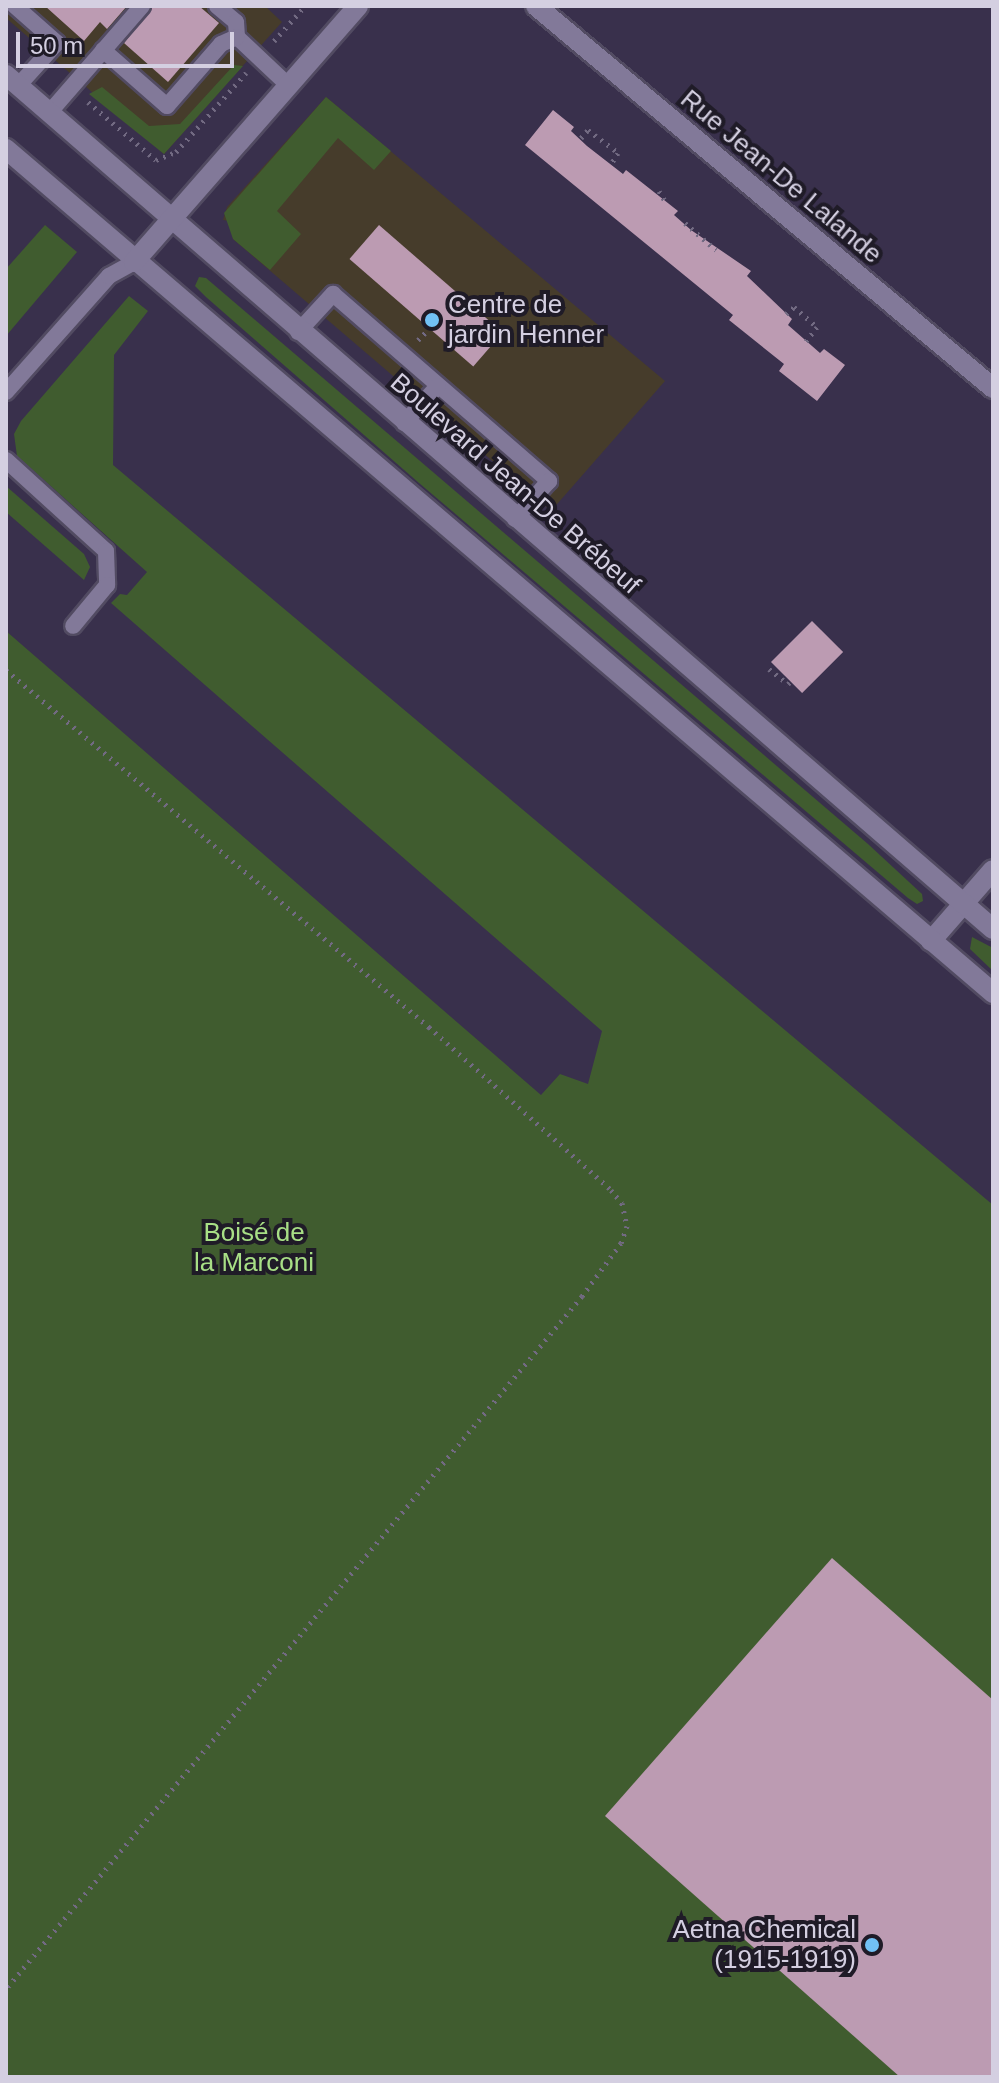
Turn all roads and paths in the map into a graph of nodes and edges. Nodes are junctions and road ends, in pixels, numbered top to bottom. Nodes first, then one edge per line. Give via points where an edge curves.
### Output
1 (15, 6) edge
2 (142, 6) edge
3 (217, 6) edge
4 (305, 6) edge
5 (358, 6) edge
6 (536, 6) edge
7 (237, 37) junction
8 (271, 45) dead end
9 (103, 50) junction
10 (248, 71) dead end
11 (12, 80) edge
12 (288, 85) junction
13 (86, 100) dead end
14 (49, 113) junction
15 (581, 138) dead end
16 (6, 149) edge
17 (156, 160) junction
18 (611, 164) dead end
19 (157, 169) dead end
20 (659, 191) dead end
21 (665, 201) dead end
22 (170, 219) junction
23 (685, 223) dead end
24 (716, 250) dead end
25 (134, 262) junction
26 (786, 314) dead end
27 (430, 328) dead end
28 (298, 332) junction
29 (420, 338) dead end
30 (806, 341) dead end
31 (438, 386) junction
32 (993, 388) edge
33 (6, 392) edge
34 (404, 423) junction
35 (6, 460) edge
36 (515, 519) junction
37 (73, 626) dead end
38 (769, 669) dead end
39 (6, 670) edge
40 (792, 680) dead end
41 (993, 870) edge
42 (964, 905) junction
43 (993, 929) edge
44 (931, 941) junction
45 (993, 993) edge
46 (6, 1989) edge

1 - 11 lane via 57,43
2 - 9 lane
3 - 7 lane via 236,22
4 - 8 path
5 - 12 main road
6 - 32 main road, Rue Jean-De Lalande
7 - 9 lane via 221,44 167,106
7 - 12 lane
9 - 14 lane
10 - 17 path via 176,152
11 - 14 main road, Boulevard Jean-De Brébeuf
12 - 22 main road
13 - 17 path
14 - 22 main road, Boulevard Jean-De Brébeuf
15 - 18 path via 588,130 618,153
16 - 25 main road
17 - 19 path
20 - 21 path
22 - 25 main road
22 - 28 main road, Boulevard Jean-De Brébeuf
23 - 24 path
25 - 33 lane via 109,276
25 - 44 main road
26 - 30 path via 794,307 817,327
27 - 29 path
28 - 31 lane via 333,294
28 - 34 main road, Boulevard Jean-De Brébeuf
31 - 34 lane
31 - 36 lane via 549,481
34 - 36 main road, Boulevard Jean-De Brébeuf
35 - 37 lane via 106,551 107,585
36 - 42 main road, Boulevard Jean-De Brébeuf
38 - 40 path via 788,684
39 - 46 path via 429,1027 611,1190 622,1203 627,1226 582,1296
41 - 42 main road
42 - 43 main road, Boulevard Jean-De Brébeuf
42 - 44 main road
44 - 45 main road

